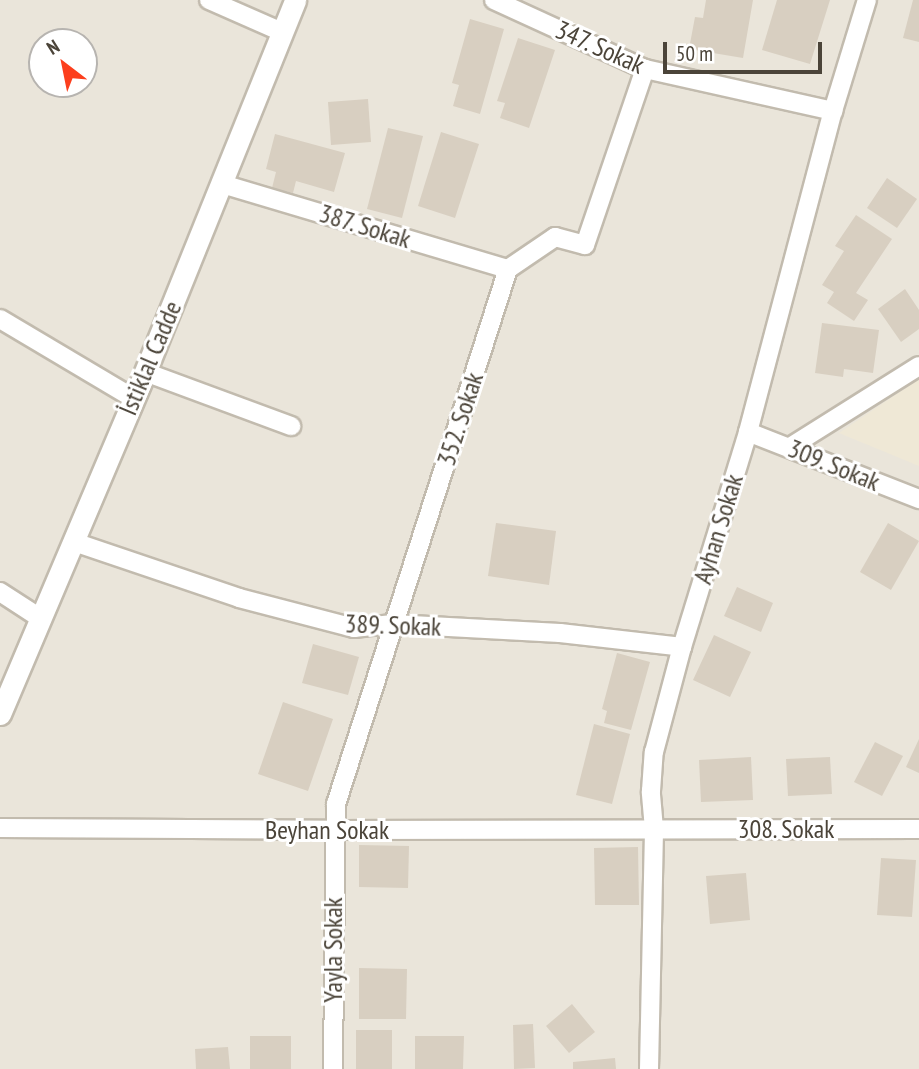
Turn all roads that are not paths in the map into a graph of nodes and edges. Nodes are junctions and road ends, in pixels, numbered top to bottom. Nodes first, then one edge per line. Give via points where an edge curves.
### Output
1 (209, 0) edge
2 (295, 0) edge
3 (494, 0) edge
4 (867, 0) edge
5 (282, 32) junction
6 (645, 69) junction
7 (832, 111) junction
8 (222, 184) junction
9 (508, 269) junction
10 (0, 319) edge
11 (919, 366) edge
12 (145, 372) junction
13 (133, 398) junction
14 (291, 426) dead end
15 (748, 432) junction
16 (790, 447) junction
17 (919, 499) edge
18 (74, 542) junction
19 (0, 593) edge
20 (40, 618) junction
21 (393, 624) junction
22 (682, 647) junction
23 (0, 714) edge
24 (0, 828) edge
25 (919, 828) edge
26 (654, 829) junction
27 (333, 830) junction
28 (333, 1069) edge
29 (649, 1069) edge

1 - 5 street
2 - 5 street, İstiklal Cadde
3 - 6 street, 347. Sokak
4 - 7 street, Ayhan Sokak
5 - 8 street, İstiklal Cadde
6 - 7 street, 347. Sokak
6 - 9 street via 585,245 555,237
7 - 15 street, Ayhan Sokak
8 - 9 street, 387. Sokak
8 - 12 street, İstiklal Cadde
9 - 21 street, 352. Sokak
10 - 13 street
11 - 16 street
12 - 13 street, İstiklal Cadde
12 - 14 street
13 - 18 street, İstiklal Cadde
15 - 16 street, 309. Sokak
15 - 22 street, Ayhan Sokak
16 - 17 street, 309. Sokak
18 - 20 street, İstiklal Cadde
18 - 21 street, 389. Sokak via 239,598 354,628
19 - 20 street
20 - 23 street, İstiklal Cadde
21 - 22 street, 389. Sokak via 560,633
21 - 27 street, 352. Sokak via 336,804
22 - 26 street, Ayhan Sokak via 654,752
24 - 27 street, Beyhan Sokak
25 - 26 street, 308. Sokak
26 - 27 street, Beyhan Sokak
26 - 29 street, Ayhan Sokak
27 - 28 street, Yayla Sokak

